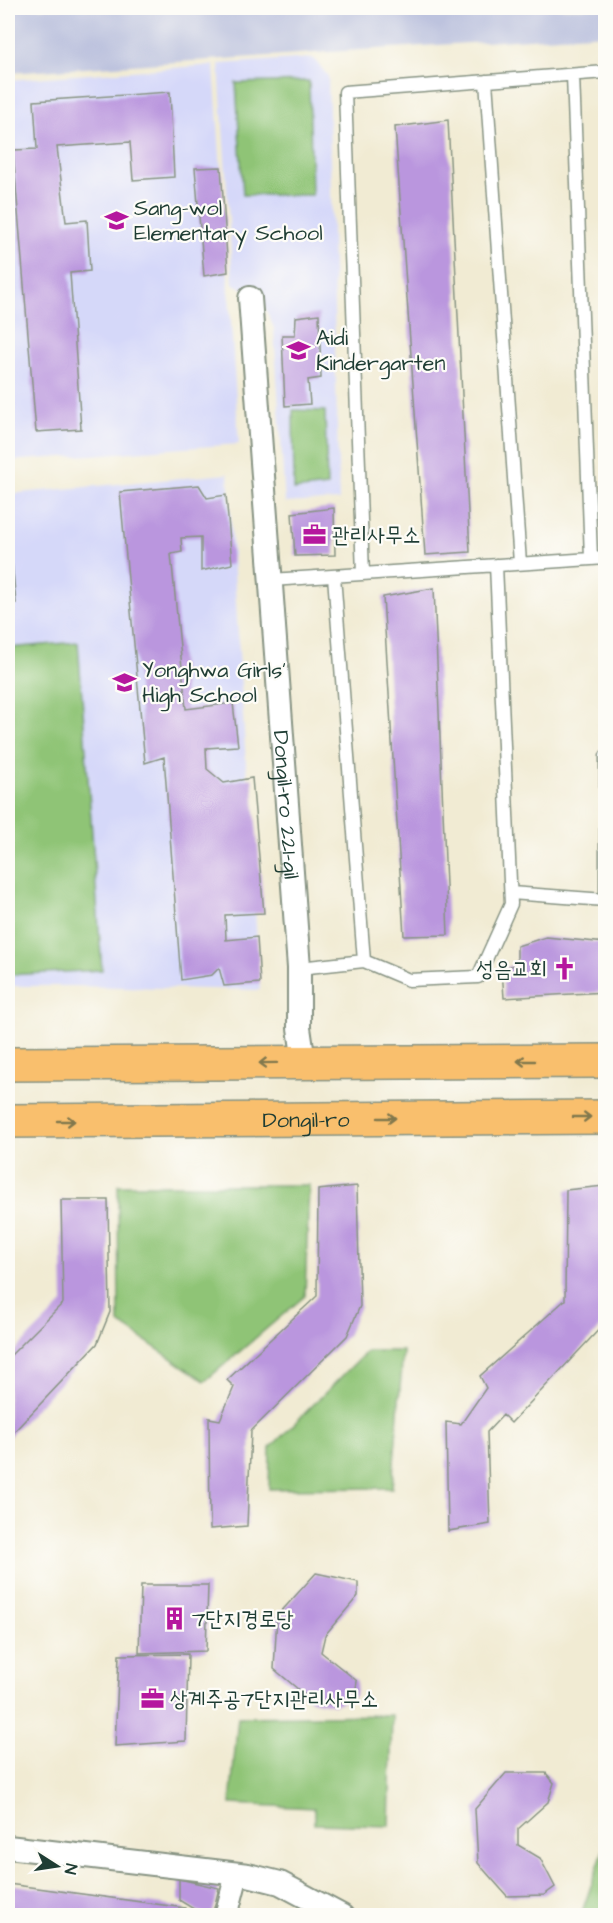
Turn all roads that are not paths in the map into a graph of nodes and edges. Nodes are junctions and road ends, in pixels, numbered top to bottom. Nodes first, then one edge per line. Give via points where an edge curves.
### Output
1 (606, 72) edge
2 (573, 75) junction
3 (486, 81) junction
4 (250, 298) dead end
5 (591, 558) junction
6 (606, 558) edge
7 (520, 563) junction
8 (496, 565) junction
9 (363, 574) junction
10 (334, 576) junction
11 (271, 580) junction
12 (606, 756) edge
13 (511, 893) junction
14 (605, 901) edge
15 (364, 961) junction
16 (299, 968) junction
17 (606, 1061) edge
18 (304, 1062) junction
19 (8, 1064) edge
20 (606, 1117) edge
21 (8, 1121) edge
22 (8, 1847) edge
23 (237, 1874) junction
24 (226, 1916) edge
25 (342, 1916) edge

1 - 2 lane
2 - 3 lane
2 - 5 lane
3 - 7 lane
3 - 9 lane via 345,92
4 - 11 street, Dongil-ro 221-gil
5 - 6 lane
5 - 7 lane
7 - 8 lane
8 - 9 lane
8 - 13 lane
9 - 10 lane
10 - 11 lane
10 - 15 lane
11 - 16 street, Dongil-ro 221-gil
12 - 14 lane
13 - 14 lane
13 - 15 lane via 511,904 478,977 409,980
15 - 16 lane
16 - 18 street, Dongil-ro 221-gil via 299,1028
17 -> 18 main road
18 -> 19 main road
21 -> 20 main road, Dongil-ro
22 - 23 street
23 - 24 street
23 - 25 street via 280,1883

